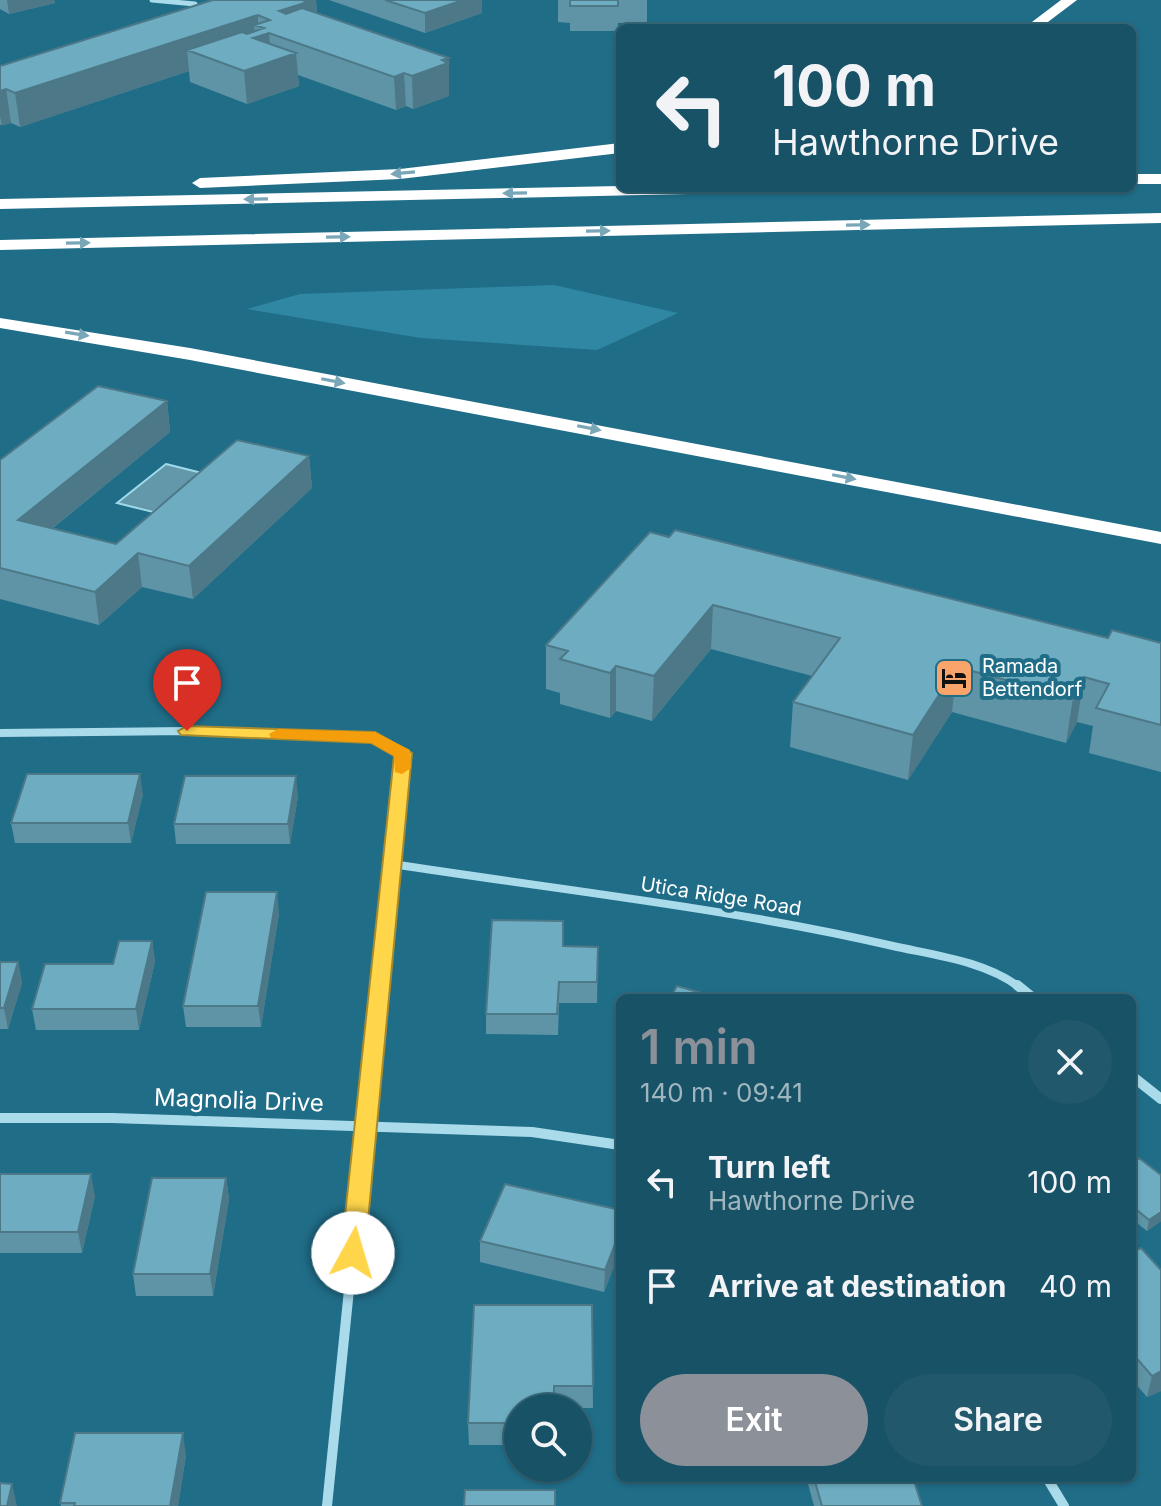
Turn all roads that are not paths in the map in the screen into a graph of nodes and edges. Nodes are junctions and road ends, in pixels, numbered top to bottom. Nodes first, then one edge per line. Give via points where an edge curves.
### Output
1 (152, 0) edge
2 (1070, 0) edge
3 (195, 4) edge
4 (1037, 24) edge
5 (616, 148) edge
6 (1136, 179) edge
7 (1161, 179) edge
8 (0, 191) edge
9 (616, 191) edge
10 (0, 204) edge
11 (1161, 218) edge
12 (0, 245) edge
13 (0, 323) edge
14 (1161, 538) edge
15 (0, 733) edge
16 (393, 864) junction
17 (1028, 994) edge
18 (1136, 1079) edge
19 (1161, 1099) edge
20 (0, 1118) edge
21 (366, 1127) junction
22 (616, 1144) edge
23 (1049, 1482) edge
24 (327, 1506) edge
25 (1064, 1506) edge

1 - 3 street
2 - 4 highway
5 -> 8 highway via 356,177
6 - 7 highway
9 -> 10 highway
12 -> 11 highway
13 -> 14 highway via 176,351
15 - 16 street via 375,737 403,753
16 - 17 street, Utica Ridge Road via 828,931 960,961 1010,980
16 - 21 street
18 - 19 street
20 - 21 street, Magnolia Drive
21 - 22 street, Magnolia Drive via 532,1132
21 - 24 street
23 - 25 street

